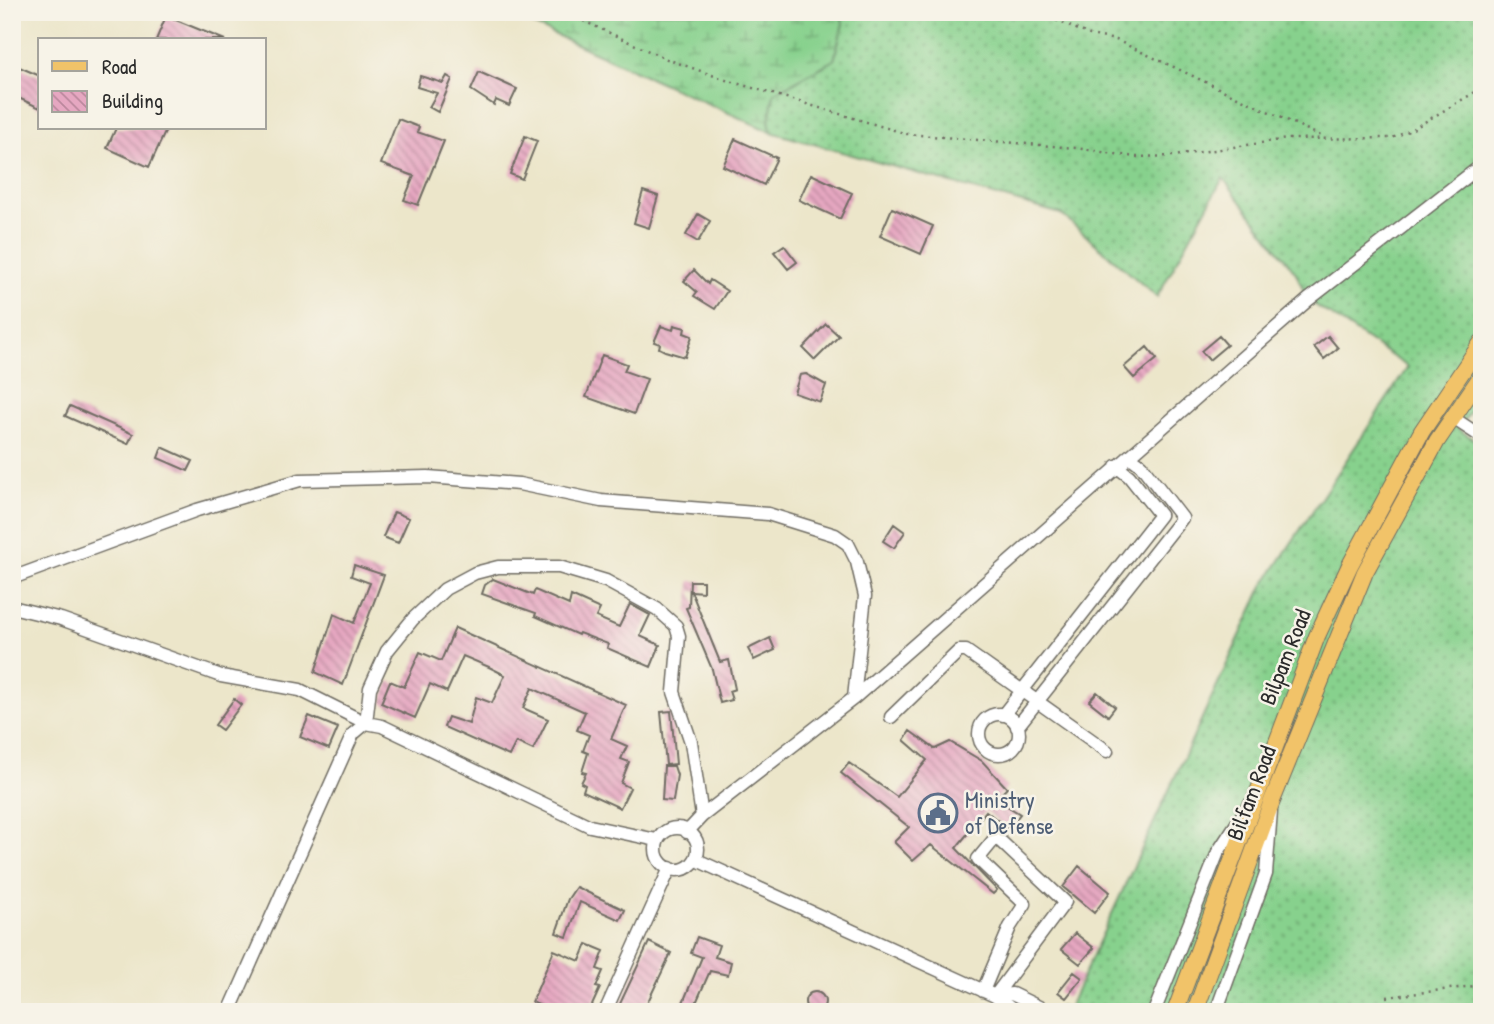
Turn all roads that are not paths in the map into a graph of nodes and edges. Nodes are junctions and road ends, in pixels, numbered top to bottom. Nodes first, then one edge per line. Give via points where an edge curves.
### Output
1 (1482, 165) edge
2 (1482, 342) edge
3 (1482, 376) edge
4 (1453, 418) junction
5 (1482, 437) edge
6 (1129, 456) junction
7 (1116, 466) junction
8 (12, 578) edge
9 (12, 607) edge
10 (1023, 689) junction
11 (854, 698) junction
12 (1038, 700) junction
13 (1003, 715) junction
14 (891, 717) dead end
15 (366, 723) junction
16 (1017, 727) junction
17 (1107, 751) dead end
18 (1264, 798) junction
19 (702, 816) junction
20 (687, 832) junction
21 (657, 840) junction
22 (697, 860) junction
23 (670, 869) junction
24 (989, 993) junction
25 (229, 1012) edge
26 (605, 1012) edge
27 (1015, 1012) edge
28 (1049, 1012) edge
29 (1154, 1012) edge
30 (1175, 1012) edge
31 (1195, 1012) edge
32 (1216, 1012) edge

1 - 6 street via 1308,300
2 - 18 main road, Bilpam Road via 1422,431 1350,565 1317,636
3 - 4 main road, Bilfam Road
4 - 5 street
4 - 18 main road, Bilfam Road via 1365,572
6 - 7 street
6 - 12 street via 1182,518
7 - 10 street via 1160,515
7 - 11 street
8 - 11 street via 197,510 300,480 428,478 519,484 601,501 768,514 835,535 848,544 857,562 865,596
9 - 15 street via 61,619 221,676 300,690
10 - 12 street
10 - 13 street
10 - 14 street via 974,654 960,651
11 - 19 street
12 - 16 street
12 - 17 street
13 - 16 street
13 - 16 street via 993,715 982,723 979,736 984,747 996,753 1008,751 1017,743
15 - 19 street via 370,688 387,650 445,589 498,567 559,567 606,582 657,609 676,626 674,692 691,742
15 - 21 street via 382,726 590,825
15 - 25 street via 353,734
18 - 29 street via 1217,852
18 - 30 main road, Bilpam Road
18 - 31 main road, Bilfam Road
18 - 32 street via 1266,874
19 - 20 street
20 - 21 street via 674,826 663,830
20 - 22 street via 700,842
21 - 23 street via 656,851
22 - 23 street via 680,870
22 - 24 street
23 - 26 street
24 - 24 street via 1065,902 996,837 978,859 1024,904 1010,927
24 - 27 street
24 - 28 street via 1012,994

